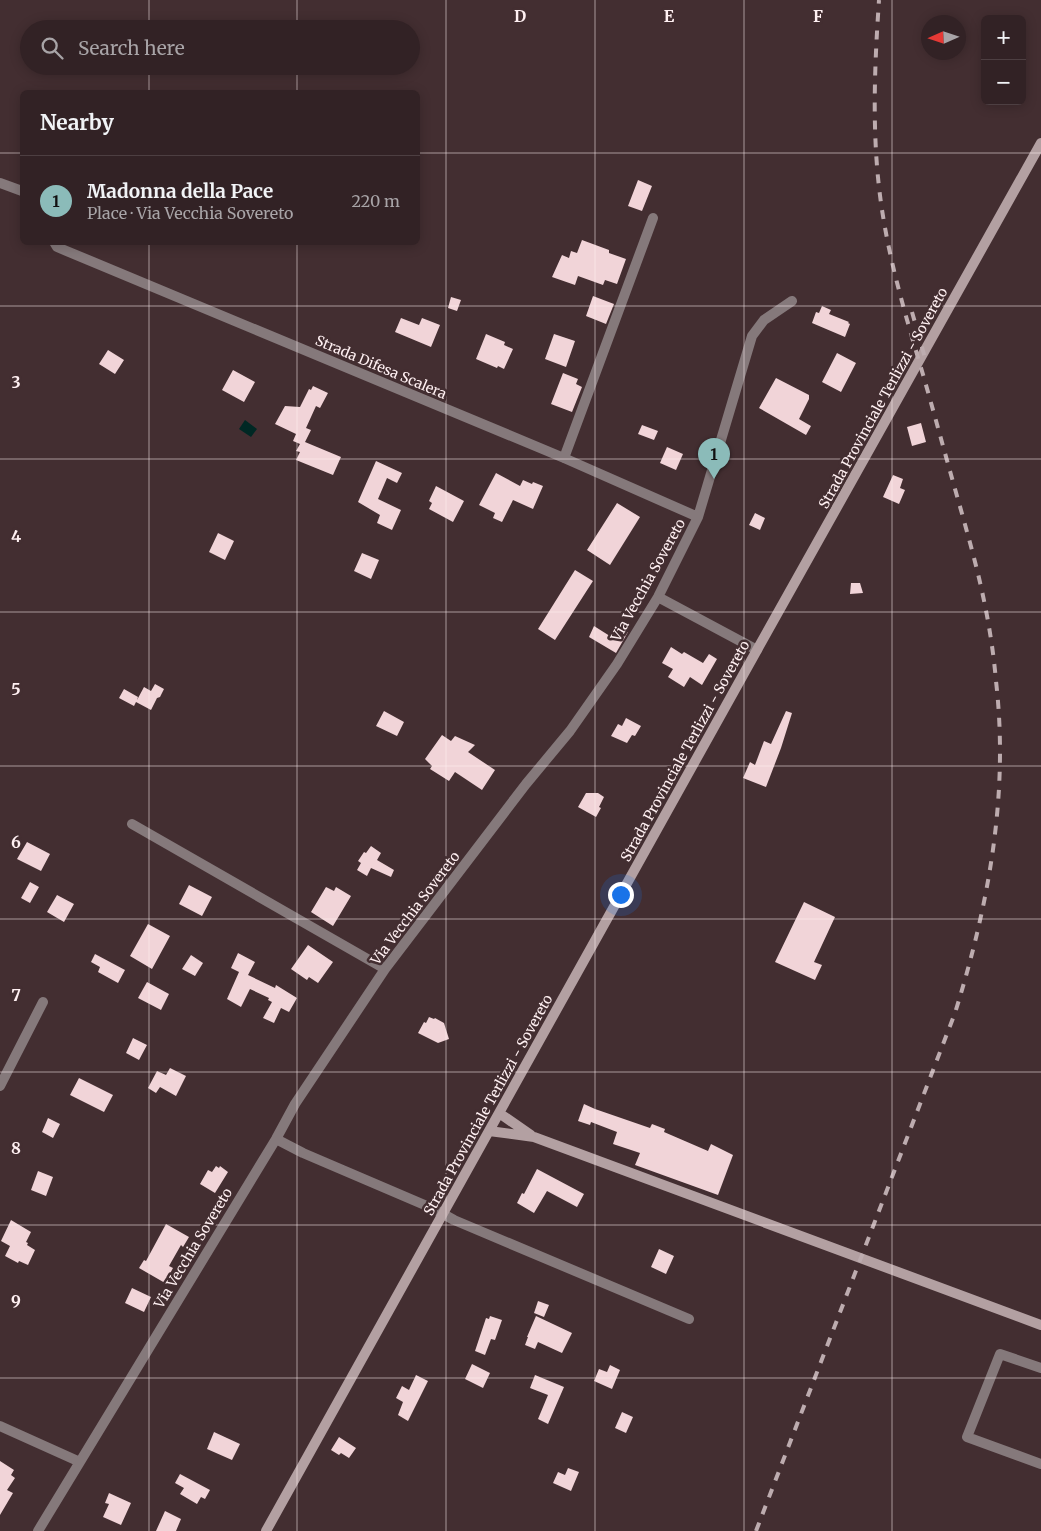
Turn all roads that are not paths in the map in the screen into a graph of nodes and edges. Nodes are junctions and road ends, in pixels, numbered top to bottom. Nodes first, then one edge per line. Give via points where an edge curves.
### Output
1 (1041, 142) edge
2 (0, 183) edge
3 (20, 190) edge
4 (654, 218) dead end
5 (56, 245) edge
6 (792, 301) dead end
7 (564, 458) junction
8 (698, 517) junction
9 (658, 597) junction
10 (756, 650) junction
11 (132, 824) dead end
12 (385, 970) junction
13 (43, 1002) dead end
14 (0, 1086) edge
15 (499, 1113) junction
16 (489, 1132) junction
17 (534, 1137) junction
18 (276, 1139) junction
19 (443, 1214) junction
20 (689, 1319) dead end
21 (1041, 1325) edge
22 (1041, 1368) edge
23 (0, 1426) edge
24 (80, 1462) junction
25 (1041, 1464) edge
26 (38, 1531) edge
27 (266, 1531) edge

1 - 10 main road, Strada Provinciale Terlizzi - Sovereto
2 - 3 street
4 - 7 street
5 - 7 street, Strada Difesa Scalera
6 - 8 street, Via Vecchia Sovereto via 764,320 752,336
7 - 8 street, Strada Difesa Scalera
8 - 9 street, Via Vecchia Sovereto
9 - 10 street
9 - 12 street, Via Vecchia Sovereto via 617,664 570,731
10 - 15 main road, Strada Provinciale Terlizzi - Sovereto
11 - 12 street
12 - 18 street, Via Vecchia Sovereto via 295,1104
13 - 14 street
15 - 16 main road, Strada Provinciale Terlizzi - Sovereto
15 - 17 main road
16 - 17 main road
16 - 19 main road, Strada Provinciale Terlizzi - Sovereto
17 - 21 main road
18 - 19 street
18 - 24 street, Via Vecchia Sovereto
19 - 20 street
19 - 27 main road, Strada Provinciale Terlizzi - Sovereto
22 - 25 street via 1000,1354 967,1437
23 - 24 street
24 - 26 street, Via Vecchia Sovereto

